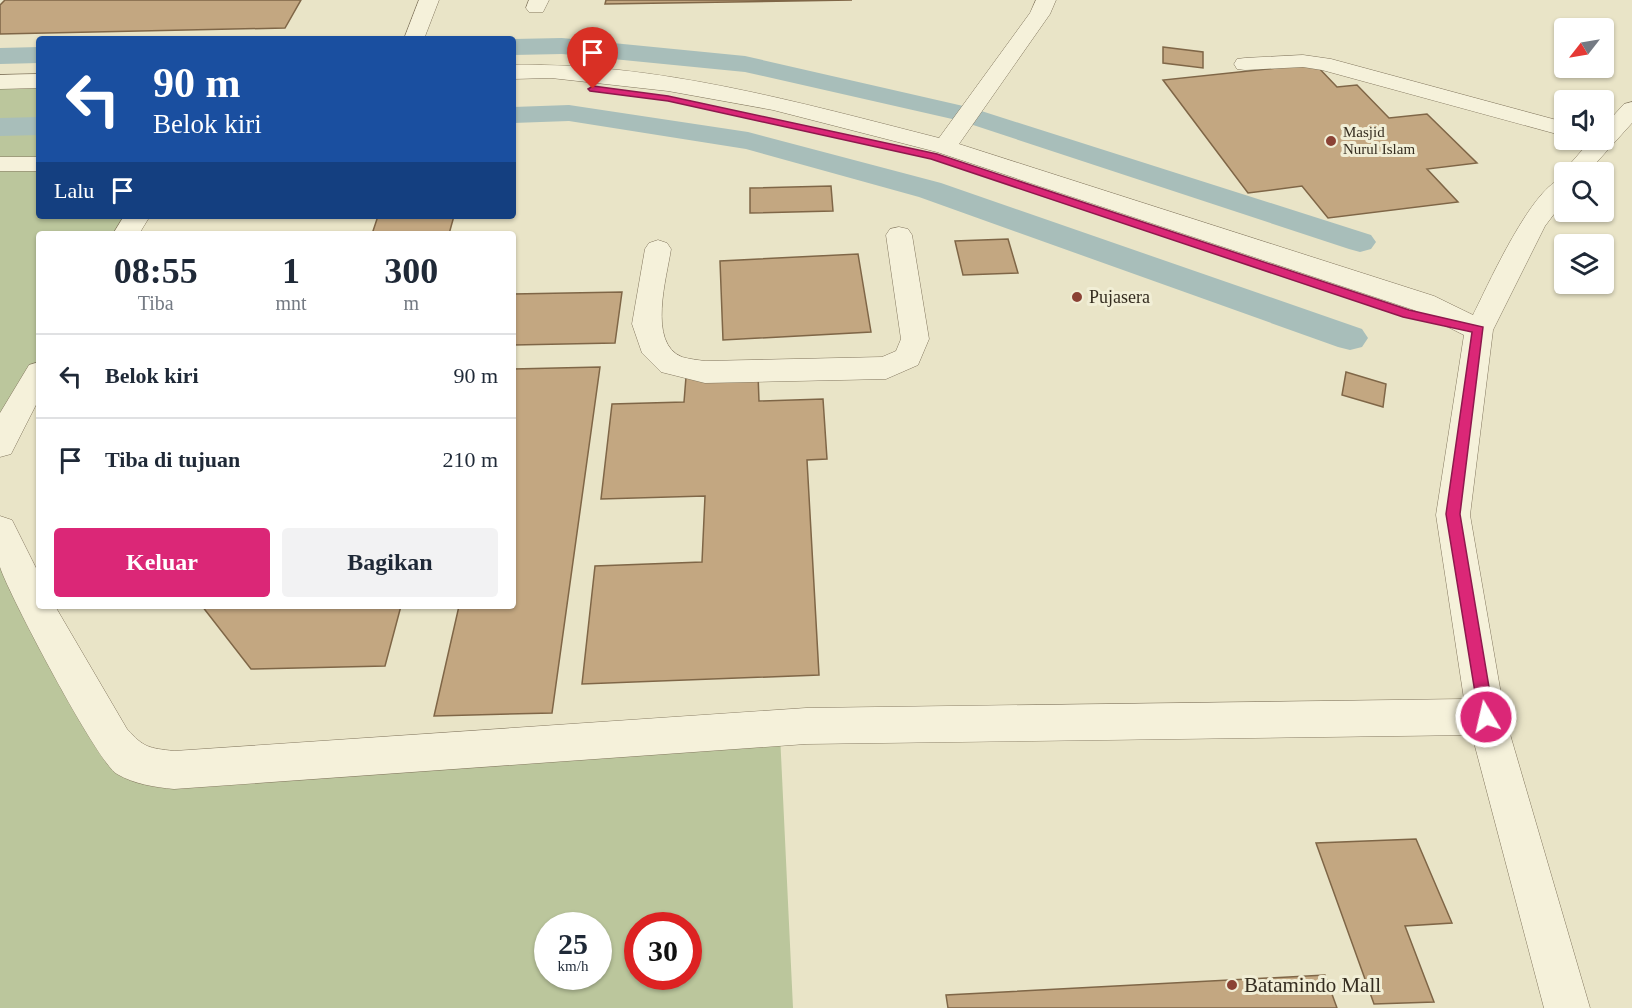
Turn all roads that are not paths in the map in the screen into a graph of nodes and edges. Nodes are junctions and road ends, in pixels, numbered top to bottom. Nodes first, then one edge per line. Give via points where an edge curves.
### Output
1 (429, 0) edge
2 (1046, 0) edge
3 (415, 36) edge
4 (1245, 64) dead end
5 (516, 72) edge
6 (36, 81) edge
7 (0, 82) edge
8 (516, 89) edge
9 (36, 102) edge
10 (0, 103) edge
11 (1632, 109) edge
12 (1614, 124) edge
13 (1554, 126) edge
14 (945, 147) junction
15 (0, 164) edge
16 (36, 164) edge
17 (1554, 197) edge
18 (899, 235) dead end
19 (658, 249) dead end
20 (1479, 330) junction
21 (36, 378) edge
22 (0, 445) edge
23 (0, 530) edge
24 (36, 604) edge
25 (38, 609) edge
26 (1486, 717) junction
27 (1568, 1008) edge

1 - 3 street
2 - 14 street
4 - 13 street via 1323,64
5 - 14 street via 550,71 656,83 762,100
6 - 7 street
8 - 20 street via 593,89 668,99 934,157 1407,314
9 - 10 street
11 - 12 street
14 - 20 street via 1424,303
15 - 16 street
17 - 20 street via 1533,223
18 - 19 street via 915,339 908,358 886,368 705,372 671,365 652,346 646,324
20 - 26 street via 1453,514
21 - 22 street
23 - 24 street
25 - 26 street via 113,742 129,760 174,770 806,726
26 - 27 street

